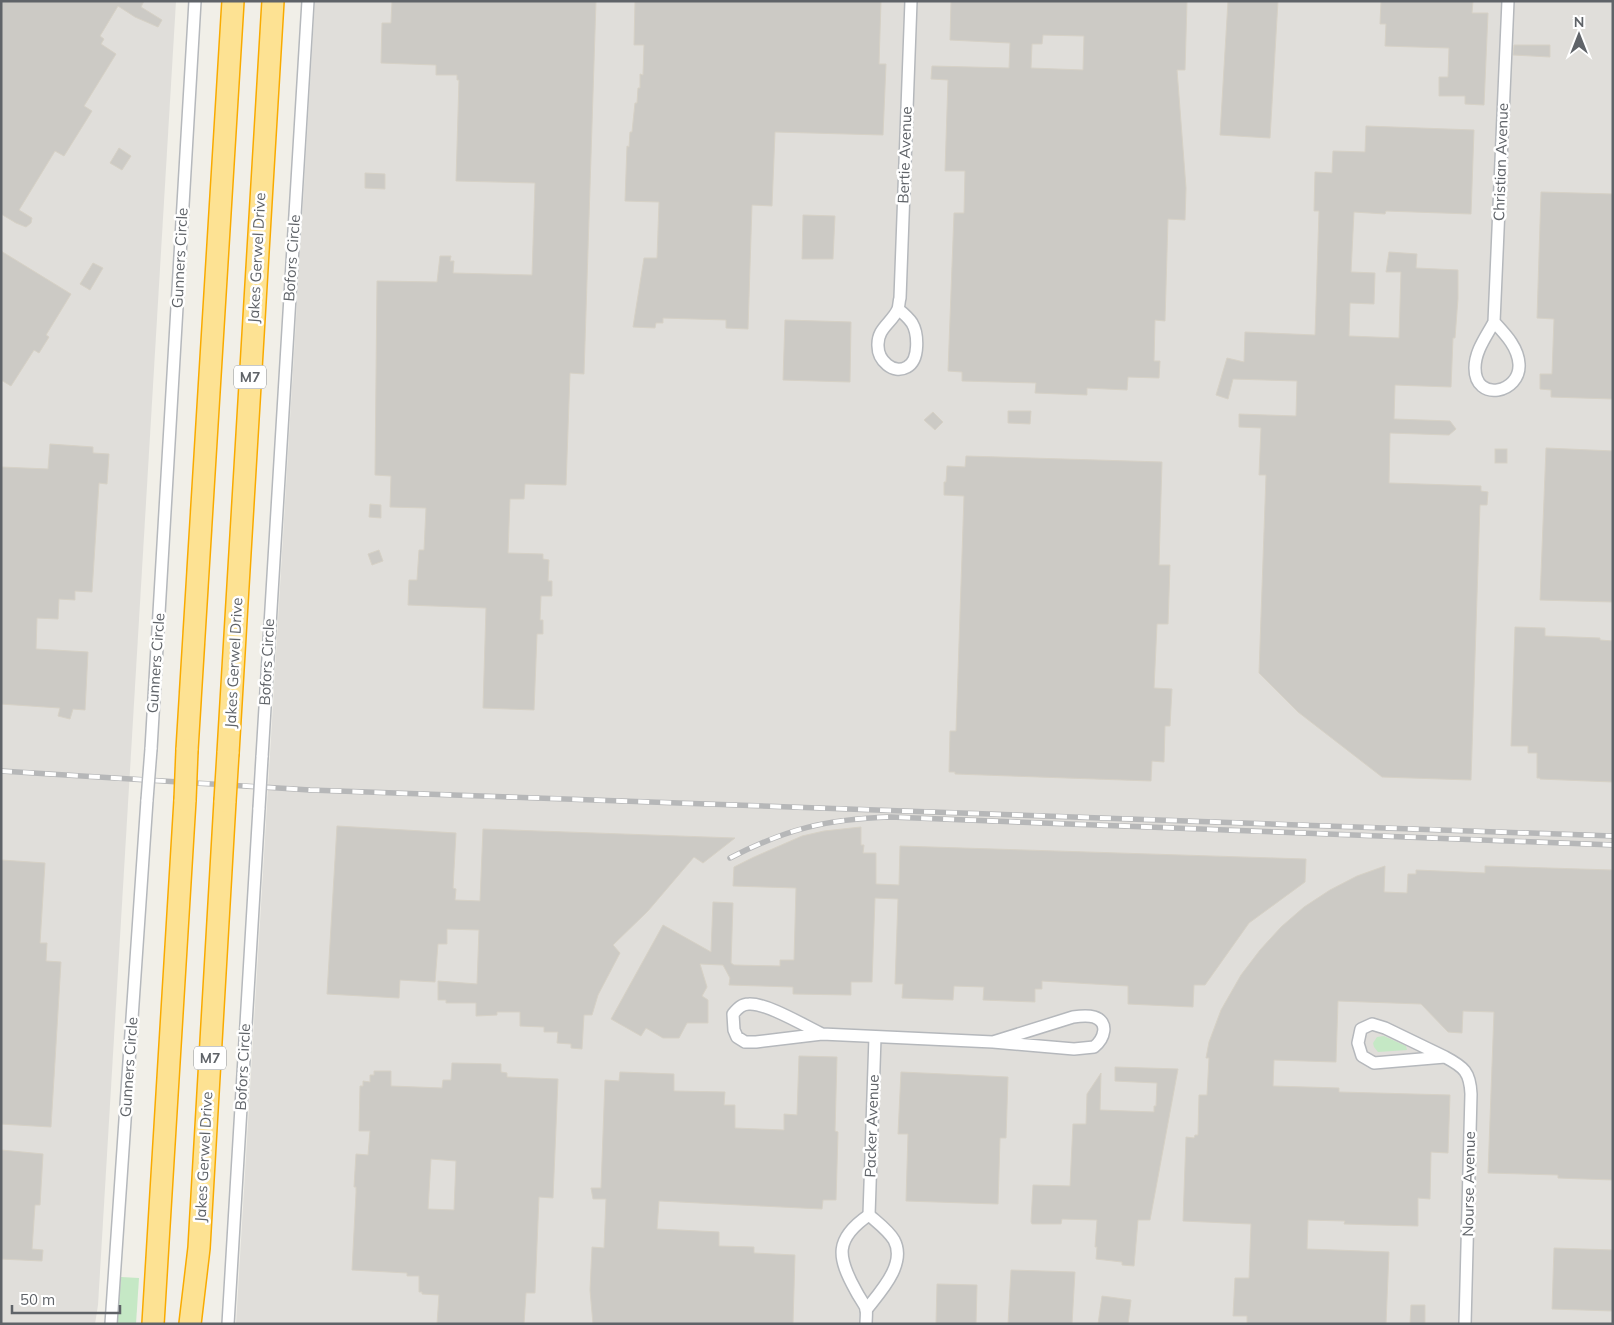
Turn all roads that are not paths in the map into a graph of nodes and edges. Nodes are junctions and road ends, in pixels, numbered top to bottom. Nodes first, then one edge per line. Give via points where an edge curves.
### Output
1 (195, 1) edge
2 (233, 1) edge
3 (273, 1) edge
4 (308, 1) edge
5 (911, 1) edge
6 (1508, 1) edge
7 (898, 309) junction
8 (1494, 322) junction
9 (822, 1034) junction
10 (875, 1037) junction
11 (992, 1042) junction
12 (1445, 1057) junction
13 (869, 1215) junction
14 (866, 1310) junction
15 (111, 1324) edge
16 (153, 1324) edge
17 (190, 1324) edge
18 (228, 1324) edge
19 (866, 1324) edge
20 (1465, 1324) edge

1 - 15 street, Gunners Circle, bridge via 147,800
2 - 16 highway, bridge
3 - 17 highway, Jakes Gerwel Drive / M7, bridge via 199,1248
4 - 18 street, Bofors Circle, bridge
5 - 7 street, Bertie Avenue
6 - 8 street, Christian Avenue
7 - 7 street via 914,328 916,352 907,367 898,369 883,362 877,345 882,329
8 - 8 street, Christian Avenue via 1510,340 1519,363 1516,377 1508,386 1495,391 1482,386 1475,368 1482,344
9 - 9 street via 745,1042 737,1037 733,1014 745,1005 760,1005
9 - 10 street
10 - 11 street
10 - 13 street, Packer Avenue
11 - 11 street via 1073,1017 1095,1017 1102,1022 1104,1030 1100,1042 1086,1048
12 - 12 street, Nourse Avenue via 1374,1063 1362,1056 1358,1043 1361,1030 1372,1024 1386,1028
12 - 20 street, Nourse Avenue via 1463,1067 1470,1083
13 - 14 street via 846,1236 841,1252 844,1269
13 - 14 street via 895,1241 898,1253 894,1268
14 - 19 street

